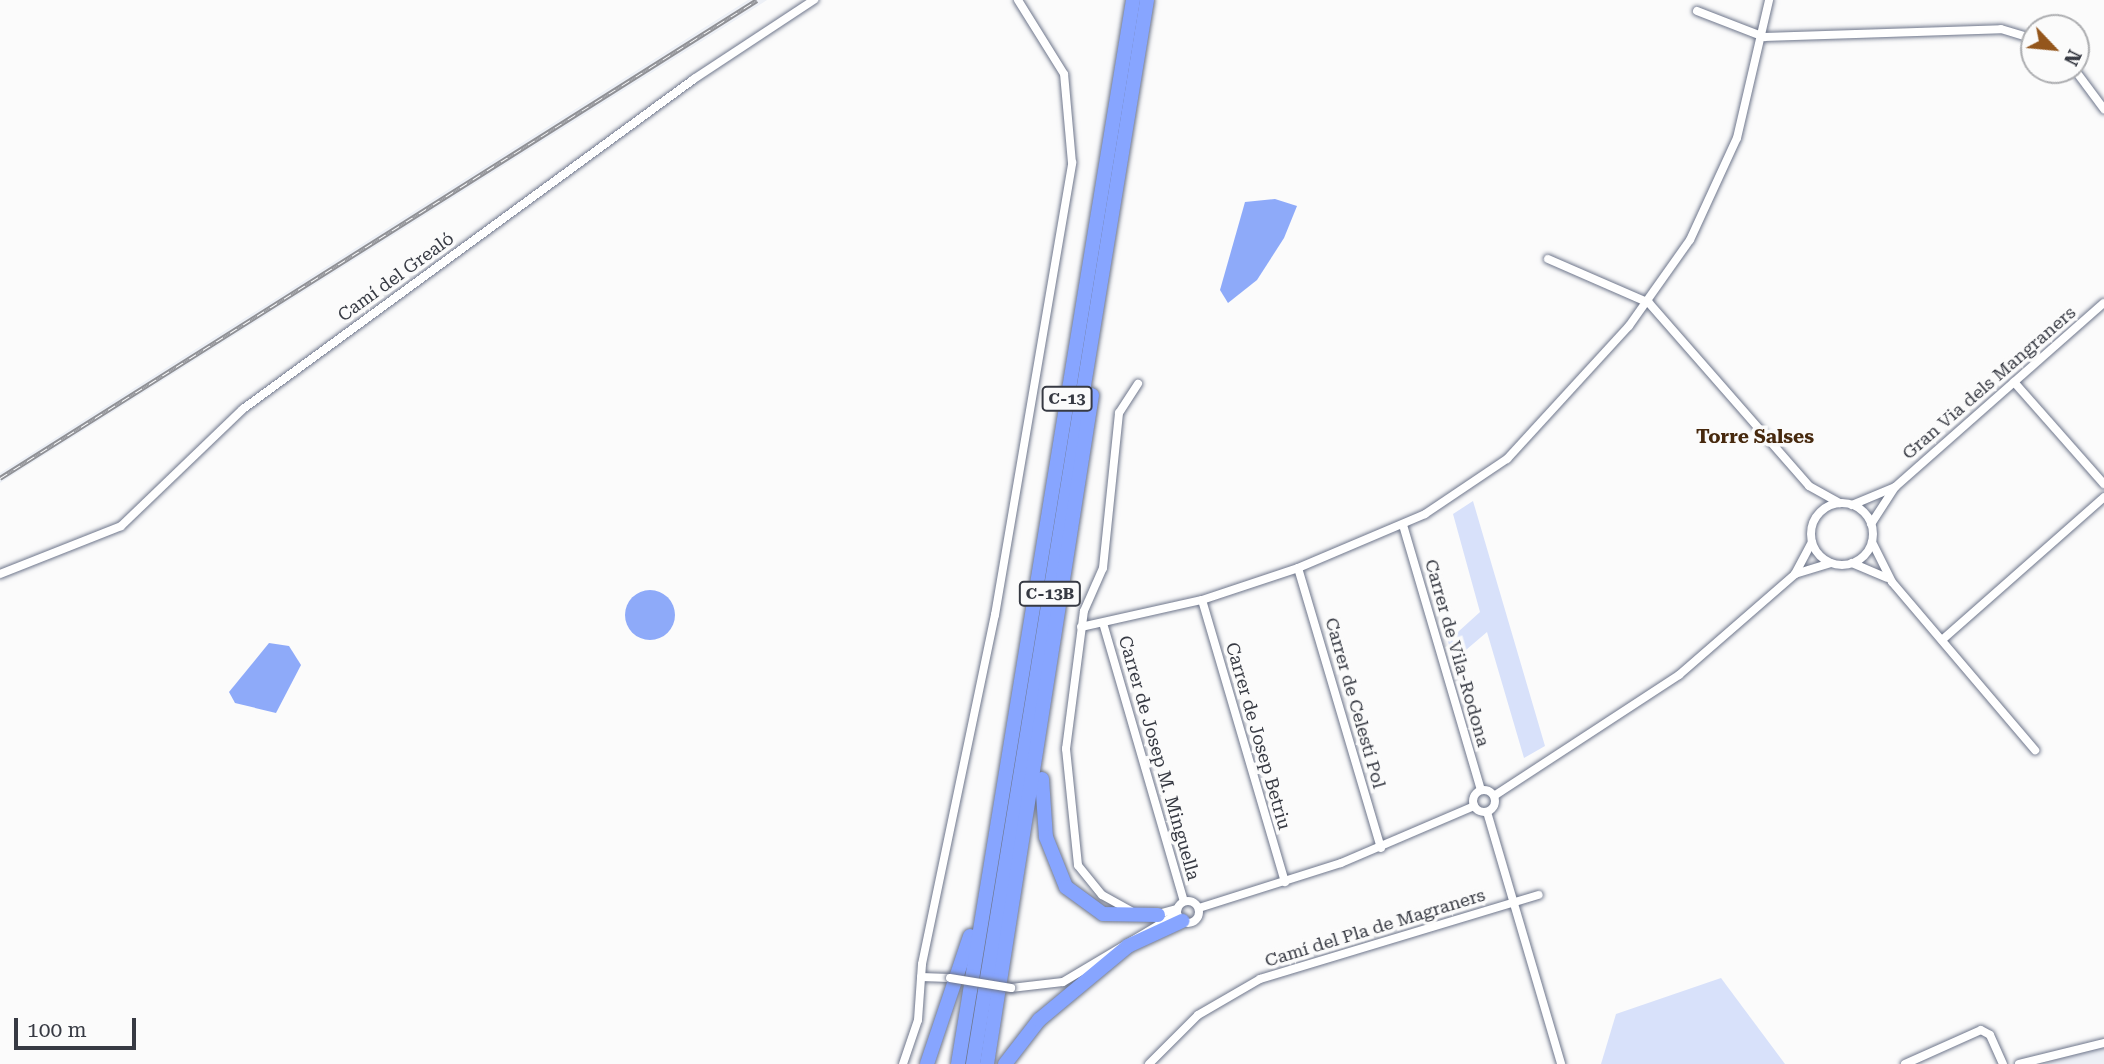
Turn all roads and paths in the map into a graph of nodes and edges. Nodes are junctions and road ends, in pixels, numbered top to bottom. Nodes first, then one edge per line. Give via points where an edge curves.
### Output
1 (814, 0) edge
2 (1018, 0) edge
3 (1133, 0) edge
4 (1147, 0) edge
5 (1769, 0) edge
6 (1698, 11) dead end
7 (2020, 35) edge
8 (1764, 37) junction
9 (2086, 84) edge
10 (2104, 108) edge
11 (1127, 123) junction
12 (1548, 259) dead end
13 (1648, 303) junction
14 (2104, 303) edge
15 (2014, 382) junction
16 (1138, 384) dead end
17 (2104, 484) edge
18 (1895, 487) junction
19 (2104, 497) edge
20 (1840, 503) junction
21 (1852, 505) junction
22 (1871, 524) junction
23 (1404, 525) junction
24 (1072, 540) junction
25 (1812, 542) junction
26 (1872, 542) junction
27 (1830, 563) junction
28 (1852, 563) junction
29 (1298, 568) junction
30 (0, 574) edge
31 (1795, 575) junction
32 (1892, 582) junction
33 (1202, 600) junction
34 (1103, 623) junction
35 (1081, 627) junction
36 (1942, 640) junction
37 (2035, 750) dead end
38 (1481, 790) junction
39 (1494, 796) junction
40 (1001, 799) junction
41 (1474, 806) junction
42 (1487, 812) junction
43 (1381, 848) junction
44 (1285, 882) junction
45 (1539, 895) dead end
46 (1184, 901) junction
47 (1514, 902) junction
48 (1199, 908) junction
49 (1158, 915) junction
50 (1179, 915) junction
51 (921, 977) junction
52 (2104, 1043) edge
53 (2040, 1062) edge
54 (903, 1064) edge
55 (927, 1064) edge
56 (958, 1064) edge
57 (973, 1064) edge
58 (988, 1064) edge
59 (1005, 1064) edge
60 (1149, 1064) edge
61 (1561, 1064) edge
62 (1905, 1064) edge
63 (2003, 1064) edge
64 (2019, 1064) edge

1 - 30 street, Camí del Grealó via 694,79 243,408 127,522
2 - 51 street via 1064,74 1072,163 997,603
3 - 40 highway, C-13
4 - 11 highway, C-13
5 - 8 street
6 - 8 street
7 - 8 street via 2000,30
8 - 13 street via 1720,182
9 - 10 street
11 - 24 highway, C-13 via 1128,158
11 - 57 highway, C-13B
12 - 13 street
13 - 20 street via 1809,486
13 - 23 street via 1507,459 1457,497
14 - 15 street, Gran Via dels Mangraners
15 - 17 street
15 - 18 street, Gran Via dels Mangraners
16 - 35 street via 1119,413 1103,568
18 - 21 street, Gran Via dels Mangraners
18 - 22 street, Gran Via dels Mangraners
19 - 36 street
20 - 21 street
20 - 25 street via 1819,513
21 - 22 street
22 - 26 street
23 - 29 street
23 - 38 street, Carrer de Vila-Rodona
24 - 49 highway via 1044,751 1046,837 1062,881 1086,905 1117,918
24 - 58 highway, C-13
25 - 27 street
25 - 31 street
26 - 28 street
26 - 32 street
27 - 28 street
27 - 31 street
28 - 32 street
29 - 33 street
29 - 43 street, Carrer de Celestí Pol
31 - 39 street via 1644,701
32 - 36 street
33 - 34 street
33 - 44 street, Carrer de Josep Betriu
34 - 35 street
34 - 46 street, Carrer de Josep M. Minguella
35 - 49 street via 1066,749 1074,852 1102,895
36 - 37 street
38 - 39 street
38 - 41 street
39 - 42 street
40 - 55 highway, C-13 via 960,975
40 - 56 highway
41 - 42 street
41 - 43 street
42 - 47 street
43 - 44 street
44 - 48 street
45 - 47 street, Camí del Pla de Magraners
46 - 48 street
46 - 50 street
47 - 60 street, Camí del Pla de Magraners via 1260,979 1198,1016
47 - 61 street
48 - 50 street via 1196,919
49 - 50 street
50 - 51 street, bridge via 1063,982 1011,988
50 - 59 highway via 1128,946 1039,1020
51 - 54 street via 918,1020
52 - 53 street
53 - 64 street
62 - 63 street via 1981,1030 1990,1035

